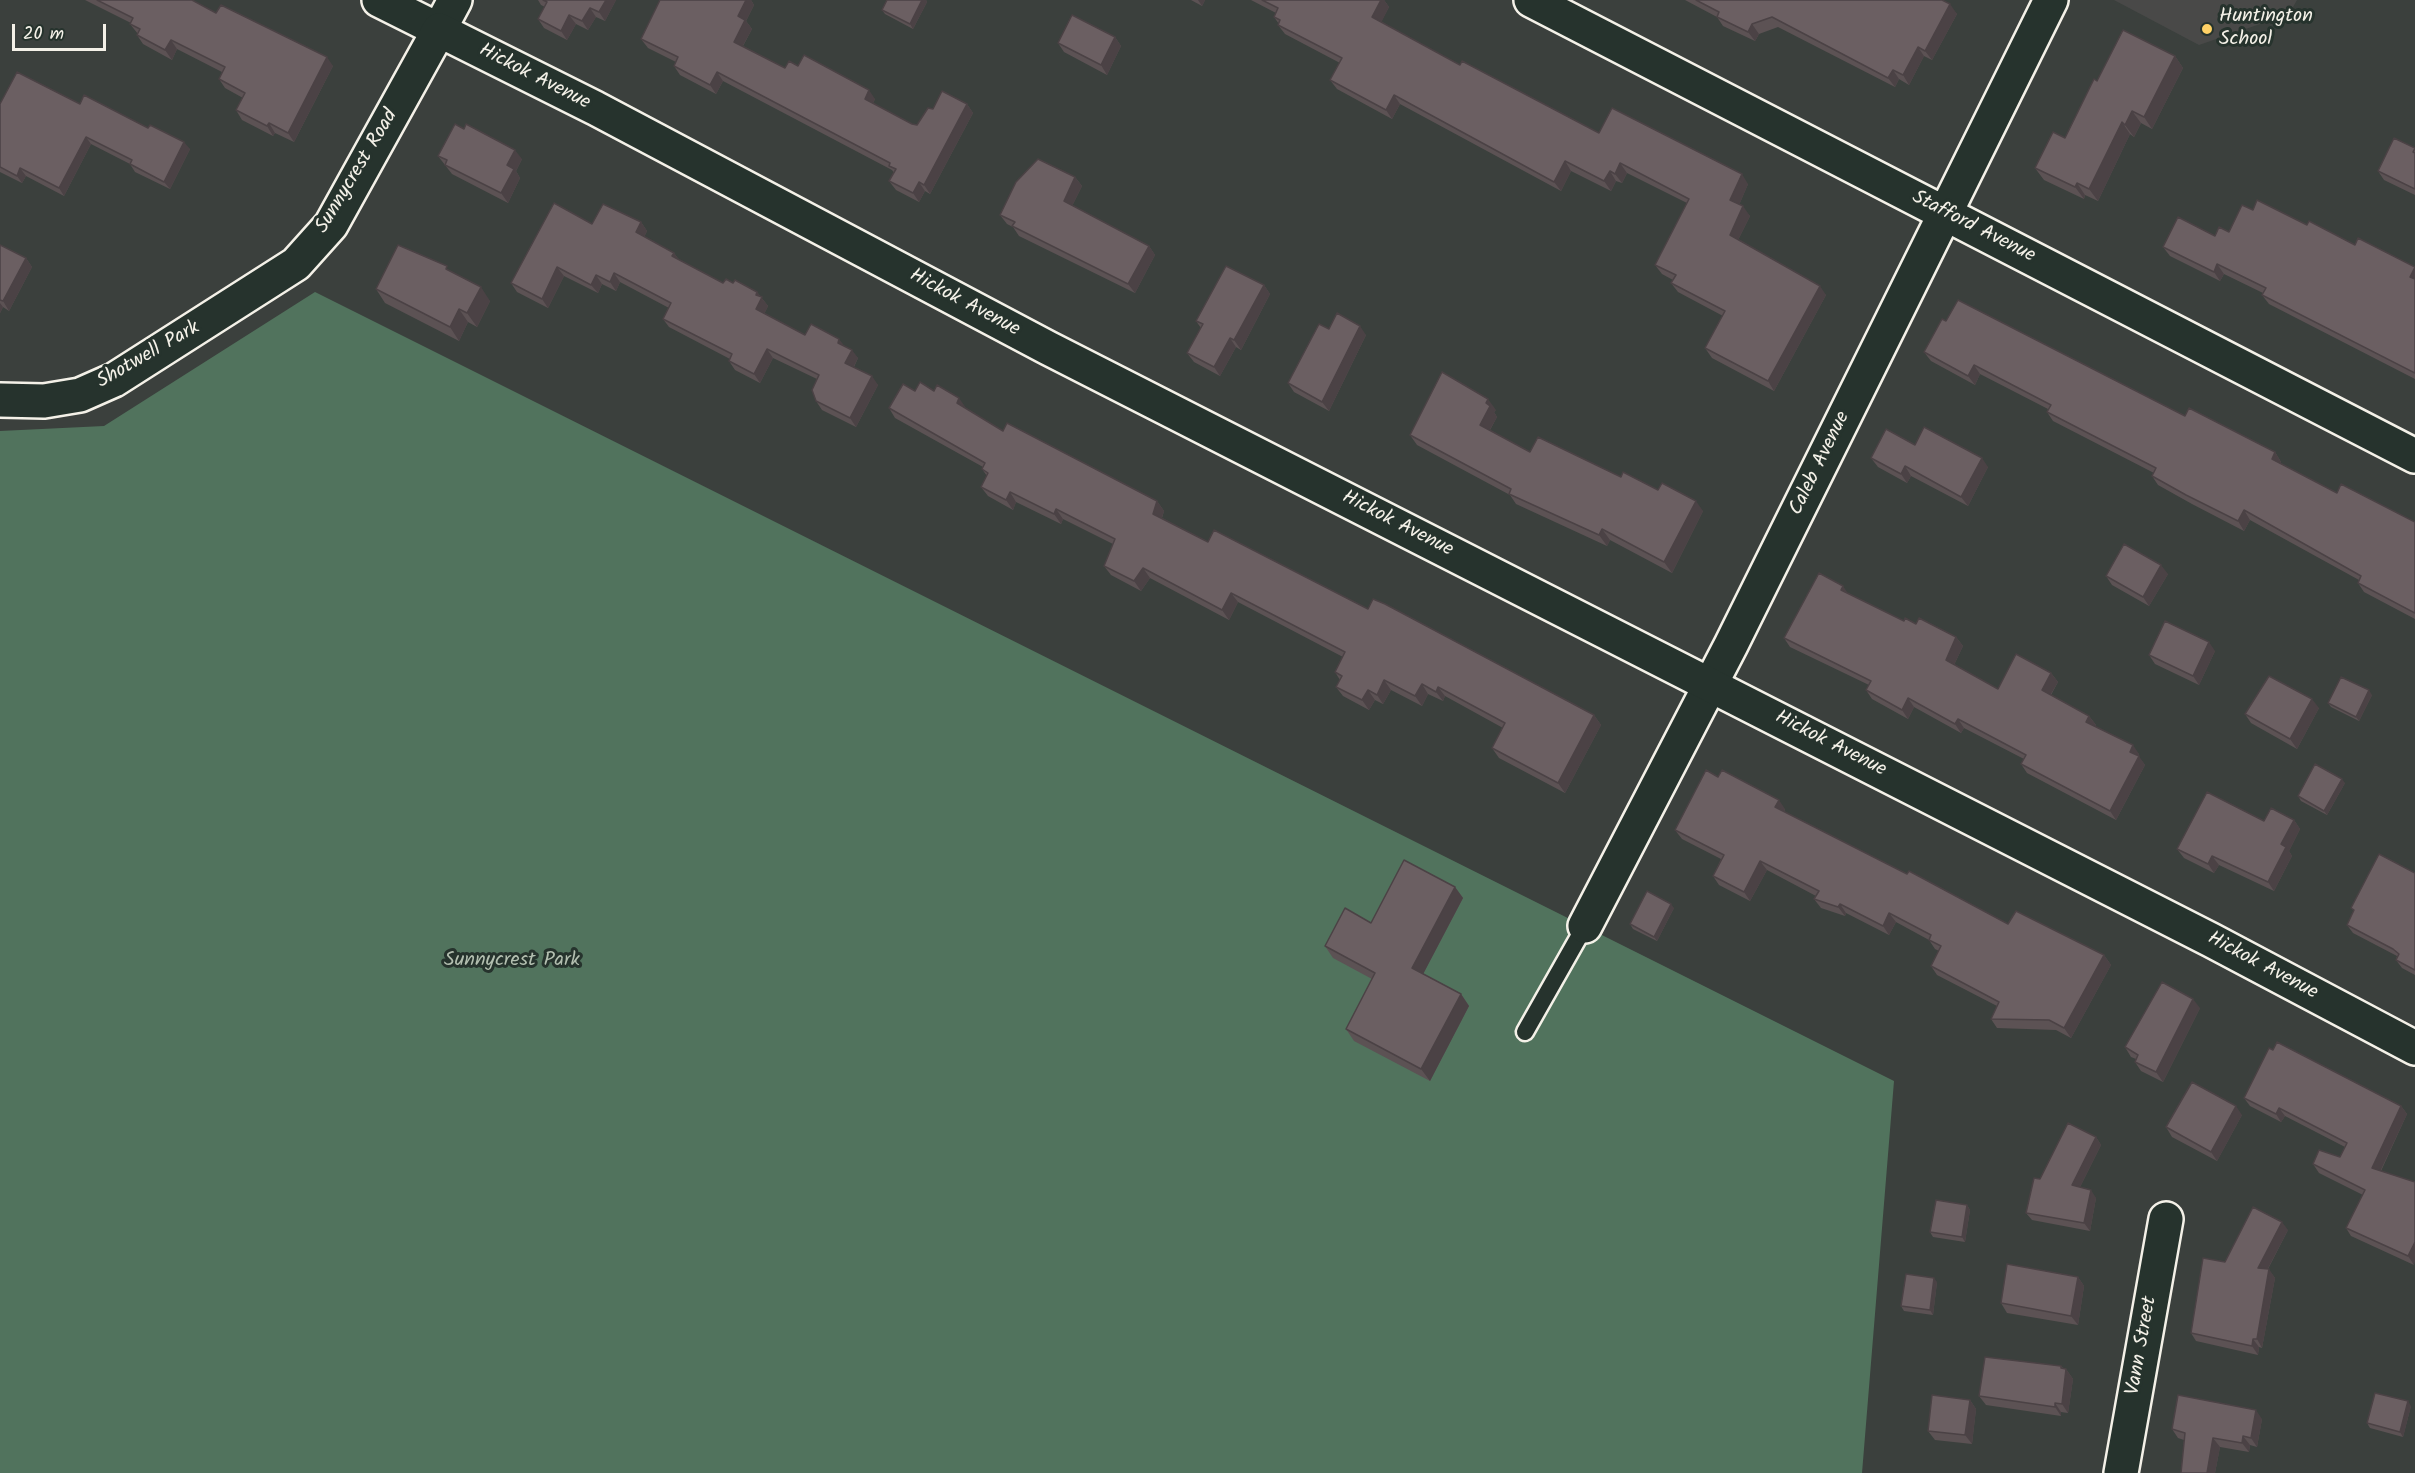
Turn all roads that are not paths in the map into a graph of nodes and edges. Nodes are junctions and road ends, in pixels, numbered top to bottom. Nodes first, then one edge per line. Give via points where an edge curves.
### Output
1 (379, 0) edge
2 (455, 0) edge
3 (1531, 0) edge
4 (2051, 0) edge
5 (439, 30) junction
6 (1945, 213) junction
7 (225, 312) joint
8 (0, 400) edge
9 (2415, 456) edge
10 (1712, 684) junction
11 (1585, 926) joint
12 (1525, 1032) dead end
13 (2415, 1048) edge
14 (2166, 1219) dead end
15 (2121, 1473) edge

1 - 5 street, Hickok Avenue
2 - 5 street, Sunnycrest Road
3 - 6 street, Stafford Avenue
4 - 6 street, Caleb Avenue
5 - 7 street, Sunnycrest Road via 331,225 296,264
5 - 10 street, Hickok Avenue via 595,108 1048,348
6 - 9 street, Stafford Avenue
6 - 10 street, Caleb Avenue
7 - 8 street, Shotwell Park via 114,380 80,395 44,402
10 - 11 street, Caleb Avenue
10 - 13 street, Hickok Avenue
11 - 12 lane
14 - 15 street, Vann Street

